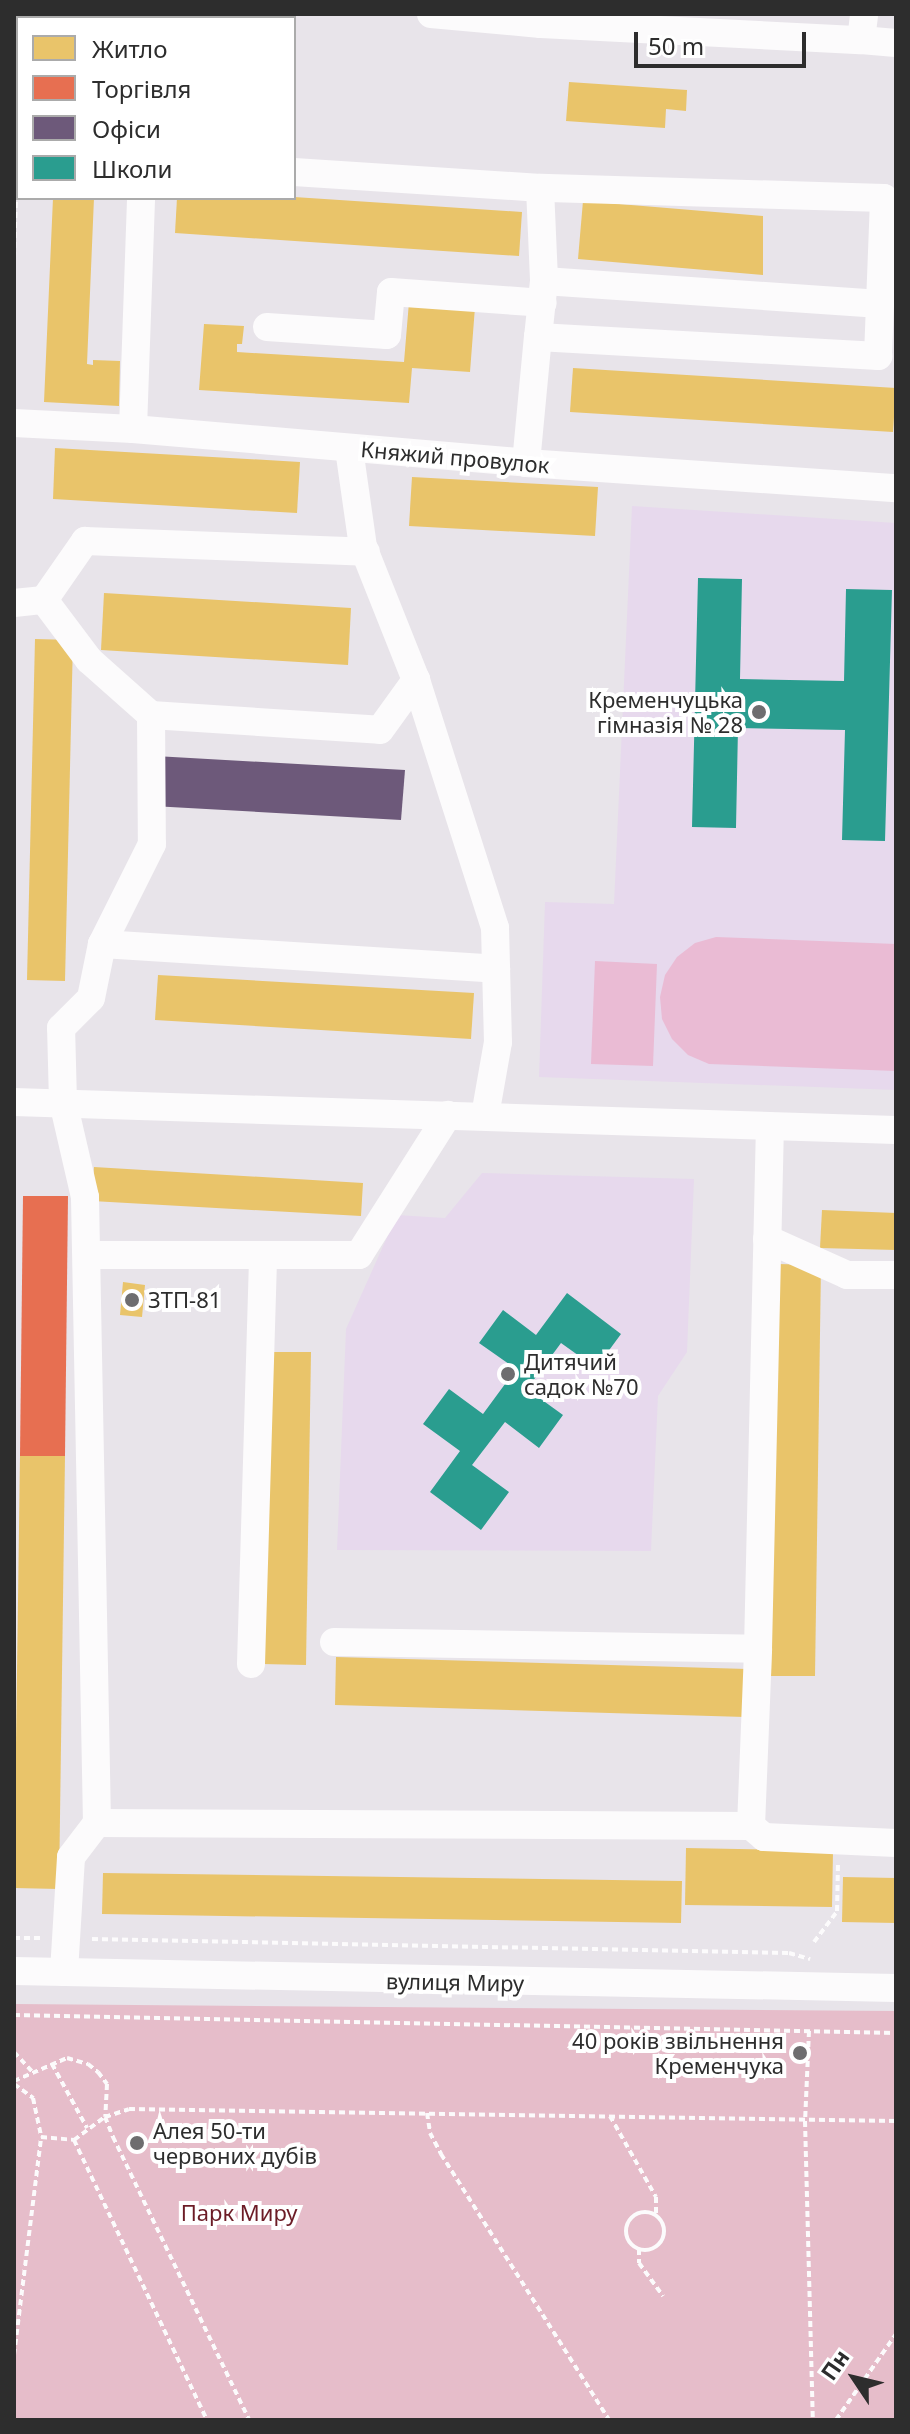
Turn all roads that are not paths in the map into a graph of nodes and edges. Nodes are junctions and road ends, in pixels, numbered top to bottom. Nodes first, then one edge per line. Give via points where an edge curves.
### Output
1 (431, 14) edge
2 (862, 27) edge
3 (896, 43) edge
4 (296, 172) edge
5 (540, 188) junction
6 (890, 198) edge
7 (141, 200) edge
8 (543, 292) junction
9 (880, 304) junction
10 (267, 327) dead end
11 (538, 337) junction
12 (14, 423) edge
13 (133, 429) junction
14 (349, 449) junction
15 (526, 463) junction
16 (896, 488) edge
17 (366, 552) junction
18 (44, 600) junction
19 (14, 603) edge
20 (416, 680) junction
21 (151, 715) junction
22 (102, 944) junction
23 (496, 969) junction
24 (14, 1102) edge
25 (63, 1102) junction
26 (448, 1115) junction
27 (485, 1116) junction
28 (770, 1126) junction
29 (896, 1130) edge
30 (767, 1239) junction
31 (87, 1255) junction
32 (263, 1255) junction
33 (896, 1275) edge
34 (334, 1642) dead end
35 (758, 1649) junction
36 (251, 1664) dead end
37 (97, 1823) junction
38 (751, 1826) junction
39 (896, 1843) edge
40 (14, 1971) edge
41 (64, 1972) junction
42 (896, 1988) edge

1 - 2 street via 541,24
2 - 3 street
4 - 5 street
5 - 6 street
5 - 8 street
6 - 9 street
7 - 13 street
8 - 9 street
8 - 10 street via 391,292 387,335
8 - 11 street
9 - 11 street via 878,356
11 - 15 street
12 - 13 street, Княжий провулок
13 - 14 street, Княжий провулок
14 - 15 street, Княжий провулок
14 - 17 street
15 - 16 street, Княжий провулок
17 - 18 street via 85,541
17 - 20 street
18 - 19 street
18 - 21 street via 89,660
20 - 21 street via 380,730
20 - 23 street via 495,928
21 - 22 street via 152,844
22 - 23 street
22 - 25 street via 91,998 61,1028
23 - 27 street via 498,1042
24 - 25 street
25 - 26 street
25 - 31 street via 85,1197
26 - 27 street
26 - 32 street via 359,1255
27 - 28 street
28 - 29 street
28 - 30 street
30 - 33 street via 847,1275
30 - 35 street
31 - 32 street
31 - 37 street
32 - 36 street
34 - 35 street
35 - 38 street
37 - 38 street
37 - 41 street via 71,1857
38 - 39 street via 764,1837
40 - 41 street, вулиця Миру
41 - 42 street, вулиця Миру

